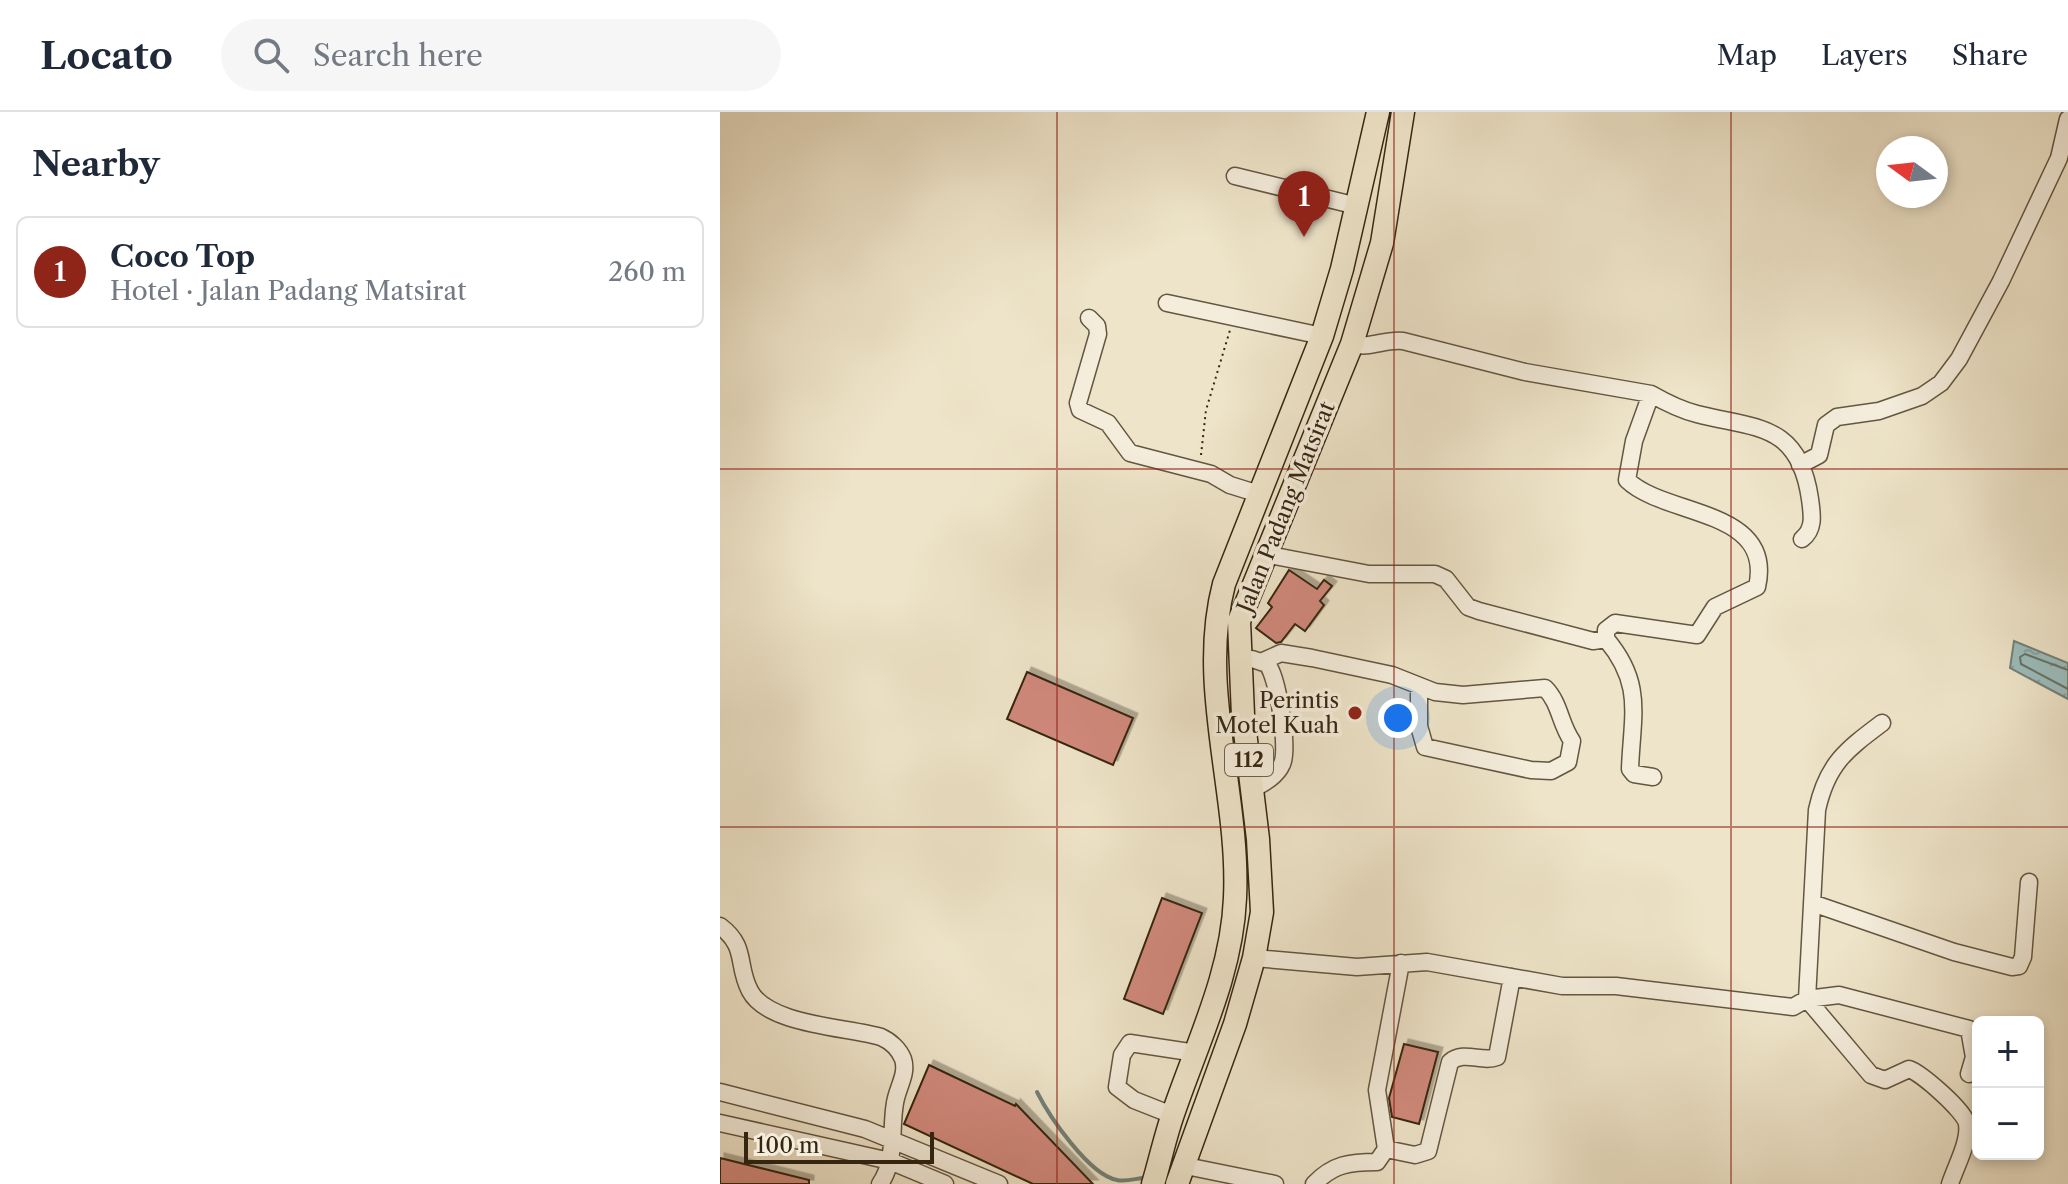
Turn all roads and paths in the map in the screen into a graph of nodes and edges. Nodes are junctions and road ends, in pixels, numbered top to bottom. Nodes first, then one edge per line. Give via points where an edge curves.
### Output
1 (1378, 112) edge
2 (1403, 112) edge
3 (2068, 119) edge
4 (1235, 176) dead end
5 (1357, 206) junction
6 (1167, 303) dead end
7 (1233, 317) junction
8 (1089, 318) dead end
9 (1322, 336) junction
10 (1352, 344) junction
11 (1651, 394) junction
12 (1800, 465) junction
13 (1211, 474) junction
14 (1259, 494) junction
15 (1802, 539) dead end
16 (1264, 554) junction
17 (1606, 639) junction
18 (1239, 654) junction
19 (1261, 662) junction
20 (1419, 687) junction
21 (1882, 723) dead end
22 (1653, 777) dead end
23 (1253, 789) junction
24 (2029, 882) dead end
25 (1815, 904) junction
26 (720, 926) edge
27 (1254, 958) junction
28 (1401, 963) junction
29 (1512, 977) junction
30 (1807, 999) junction
31 (1196, 1053) junction
32 (1969, 1074) dead end
33 (720, 1092) edge
34 (1172, 1115) junction
35 (720, 1123) edge
36 (893, 1138) junction
37 (1386, 1149) junction
38 (890, 1161) junction
39 (1179, 1175) edge
40 (874, 1182) edge
41 (945, 1184) edge
42 (999, 1184) edge
43 (1153, 1184) edge
44 (1275, 1184) edge
45 (1314, 1184) edge
46 (1950, 1184) edge

1 - 5 main road, Jalan Padang Matsirat / 112
2 - 10 main road, Jalan Padang Matsirat / 112 via 1382,243
3 - 12 street via 2059,158 2001,281 1941,383 1922,396 1879,411 1837,417 1826,425 1819,455
4 - 5 street
5 - 9 main road, Jalan Padang Matsirat / 112
6 - 7 street
7 - 9 street
7 - 13 path via 1200,433 1200,454
8 - 13 street via 1098,334 1080,410 1108,423 1130,453
9 - 10 main road
9 - 14 main road, Jalan Padang Matsirat / 112
10 - 11 street via 1369,348 1403,341 1525,372
10 - 16 main road, Jalan Padang Matsirat / 112
11 - 12 street via 1689,412 1769,429
11 - 17 street via 1627,480 1739,531 1755,552 1760,572 1757,587 1715,607 1700,633 1615,623 1606,630
12 - 15 street via 1813,517
13 - 14 street
14 - 31 main road, Jalan Padang Matsirat / 112 via 1217,611 1215,656 1235,900 1231,943
16 - 17 street via 1369,574 1435,574 1446,579 1468,607 1593,641
16 - 18 main road, Jalan Padang Matsirat / 112 via 1243,605
17 - 22 street via 1624,660 1634,688 1630,769
18 - 19 street
18 - 23 main road, Jalan Padang Matsirat / 112
19 - 20 street via 1281,653 1392,675
19 - 23 street via 1273,671 1278,686 1285,756 1281,768
20 - 20 street via 1420,740 1425,747 1531,770 1551,771 1568,762 1572,741 1555,698 1545,688 1463,695
21 - 25 street via 1832,766 1823,782 1817,810
23 - 27 main road, Jalan Padang Matsirat / 112 via 1262,882
24 - 25 street via 2023,957 2012,967
25 - 30 street
26 - 36 street via 740,947 750,993 767,1009 881,1037 897,1050 904,1073 895,1100
27 - 28 street via 1357,967
27 - 39 main road, Jalan Padang Matsirat / 112
28 - 29 street via 1427,962
28 - 37 street via 1377,1090
29 - 30 street via 1782,1007
29 - 37 street via 1497,1057 1463,1056 1450,1062 1428,1151 1415,1155
30 - 32 street via 1839,995 1969,1029 1974,1057
30 - 46 street via 1871,1075 1885,1080 1909,1069 1920,1072 1964,1116 1966,1134
31 - 34 main road, Jalan Padang Matsirat / 112
31 - 34 street via 1130,1043 1122,1055 1117,1087
33 - 36 street
34 - 43 main road, Jalan Padang Matsirat / 112
35 - 38 street
36 - 38 street
36 - 42 street
37 - 45 street via 1377,1162 1339,1165
38 - 40 street
38 - 41 street
39 - 44 street

